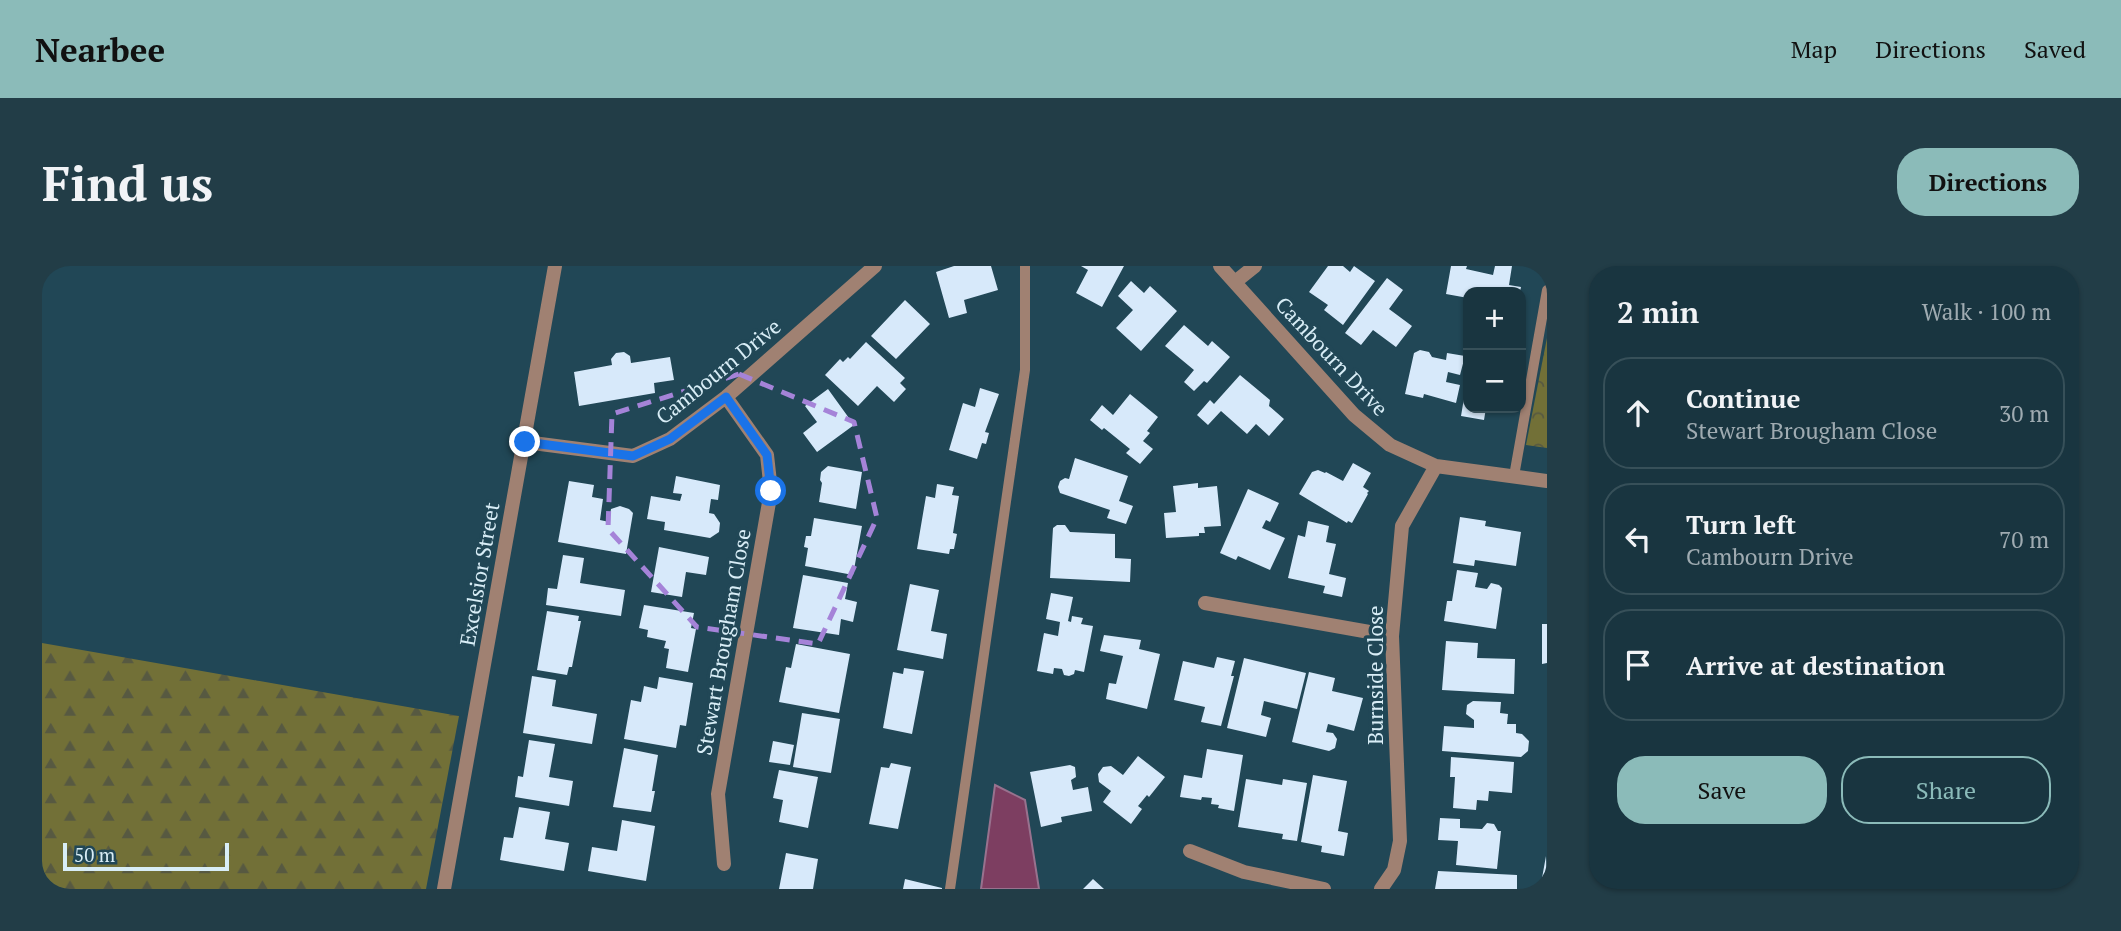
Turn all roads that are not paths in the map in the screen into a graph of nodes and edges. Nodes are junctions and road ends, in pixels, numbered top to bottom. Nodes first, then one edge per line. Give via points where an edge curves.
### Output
1 (555, 266) edge
2 (875, 266) edge
3 (1026, 266) edge
4 (1220, 266) edge
5 (1255, 266) edge
6 (1235, 282) junction
7 (1547, 290) edge
8 (726, 397) junction
9 (525, 442) junction
10 (1436, 466) junction
11 (1514, 476) junction
12 (1547, 481) edge
13 (1205, 603) dead end
14 (1392, 636) junction
15 (1190, 851) dead end
16 (724, 864) dead end
17 (444, 889) edge
18 (950, 889) edge
19 (1324, 889) edge
20 (1381, 889) edge

1 - 9 street, Excelsior Street
2 - 8 street, Cambourn Drive
3 - 18 lane via 1025,370
4 - 6 street, Cambourn Drive
5 - 6 street
6 - 10 street, Cambourn Drive via 1354,415 1390,444
7 - 11 lane
8 - 9 street, Cambourn Drive via 670,439 633,456
8 - 16 street, Stewart Brougham Close via 767,455 771,491 718,794
9 - 17 street, Excelsior Street
10 - 11 street, Cambourn Drive
10 - 14 street, Burnside Close via 1402,526
11 - 12 street, Cambourn Drive
13 - 14 street
14 - 20 street, Burnside Close via 1400,841 1394,870
15 - 19 street via 1244,873

